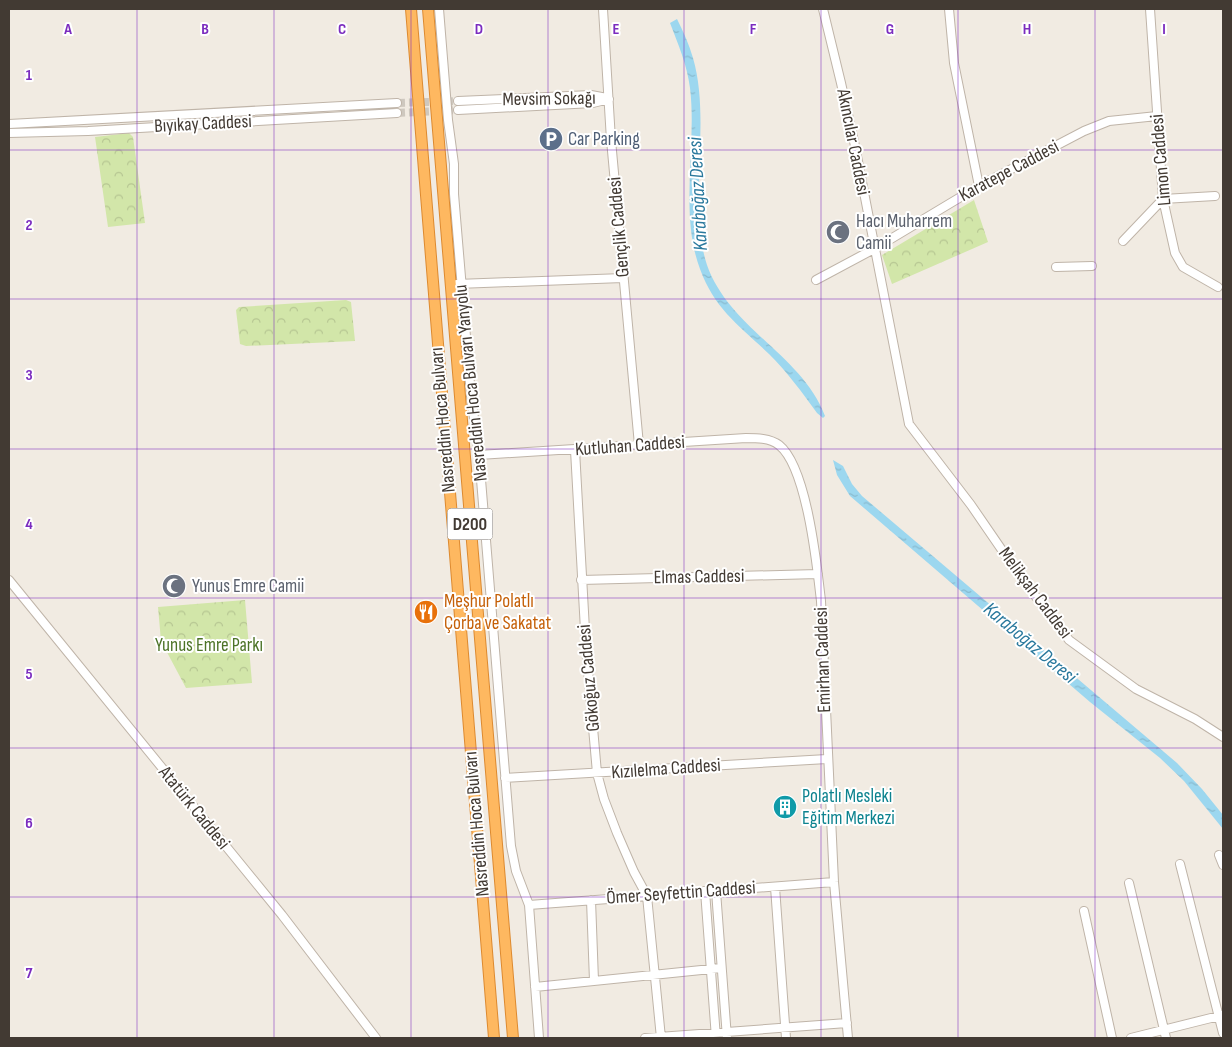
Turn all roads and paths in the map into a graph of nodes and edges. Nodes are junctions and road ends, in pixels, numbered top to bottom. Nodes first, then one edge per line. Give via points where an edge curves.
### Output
1 (412, 9) edge
2 (428, 9) edge
3 (439, 9) edge
4 (603, 9) edge
5 (823, 9) edge
6 (949, 9) edge
7 (1150, 9) edge
8 (608, 99) junction
9 (397, 103) tunnel mouth
10 (458, 105) tunnel mouth
11 (397, 113) tunnel mouth
12 (1157, 116) junction
13 (9, 124) edge
14 (9, 132) edge
15 (979, 186) junction
16 (1215, 196) dead end
17 (1163, 200) junction
18 (1123, 241) dead end
19 (874, 249) junction
20 (1092, 266) dead end
21 (1056, 267) dead end
22 (623, 278) junction
23 (816, 280) dead end
24 (450, 284) junction
25 (461, 284) junction
26 (1218, 287) dead end
27 (909, 424) joint
28 (639, 445) junction
29 (780, 445) joint
30 (575, 450) junction
31 (479, 455) junction
32 (818, 574) junction
33 (9, 580) edge
34 (581, 580) junction
35 (1223, 737) edge
36 (827, 759) junction
37 (598, 773) junction
38 (506, 778) junction
39 (1219, 855) dead end
40 (1180, 864) dead end
41 (1223, 865) edge
42 (834, 882) junction
43 (1129, 883) dead end
44 (775, 887) junction
45 (705, 891) junction
46 (716, 891) junction
47 (647, 896) junction
48 (591, 900) junction
49 (529, 905) junction
50 (1084, 911) dead end
51 (722, 968) junction
52 (711, 969) junction
53 (655, 975) junction
54 (594, 981) junction
55 (535, 987) junction
56 (1221, 1015) edge
57 (847, 1023) junction
58 (785, 1027) junction
59 (1223, 1033) edge
60 (1165, 1034) edge
61 (727, 1035) edge
62 (716, 1036) edge
63 (376, 1038) edge
64 (494, 1038) edge
65 (513, 1038) edge
66 (539, 1038) edge
67 (645, 1038) edge
68 (661, 1038) edge
69 (786, 1038) edge
70 (848, 1038) edge
71 (1112, 1038) edge
72 (1131, 1038) edge

1 - 64 highway, Nasreddin Hoca Bulvarı / D200
2 - 24 highway, Nasreddin Hoca Bulvarı / D200
3 - 25 street, Nasreddin Hoca Bulvarı Yanyolu via 454,164
4 - 8 street, Gençlik Caddesi
5 - 19 street, Akıncılar Caddesi via 842,83
6 - 15 street via 954,63
7 - 12 street, Limon Caddesi
8 - 10 street, Mevsim Sokağı via 592,95
8 - 22 street, Gençlik Caddesi
9 - 13 street, Bıyıkay Caddesi
11 - 14 street, Bıyıkay Caddesi via 88,131
12 - 15 street, Karatepe Caddesi via 1116,119 1100,124
12 - 17 street, Limon Caddesi
15 - 19 street, Karatepe Caddesi
16 - 17 street
17 - 18 street
17 - 26 street, Limon Caddesi via 1179,262
19 - 23 street, Karatepe Caddesi
19 - 27 street, Akıncılar Caddesi
20 - 21 street
22 - 25 street
22 - 28 street, Gençlik Caddesi
24 - 25 street
24 - 65 highway, Nasreddin Hoca Bulvarı / D200
25 - 31 street, Nasreddin Hoca Bulvarı Yanyolu
27 - 35 street, Melikşah Caddesi via 1069,640 1136,689
28 - 29 street, Kutluhan Caddesi via 757,438
28 - 30 street, Kutluhan Caddesi
29 - 32 street, Emirhan Caddesi via 790,459 800,487
30 - 31 street, Kutluhan Caddesi
30 - 34 street, Gökoğuz Caddesi
31 - 38 street, Nasreddin Hoca Bulvarı Yanyolu
32 - 34 street, Elmas Caddesi
32 - 36 street, Emirhan Caddesi
33 - 63 street, Atatürk Caddesi via 276,908
34 - 37 street, Gökoğuz Caddesi
36 - 37 street, Kızılelma Caddesi
36 - 42 street, Emirhan Caddesi
37 - 38 street, Kızılelma Caddesi
37 - 47 street, Gökoğuz Caddesi via 617,833
38 - 49 street, Nasreddin Hoca Bulvarı Yanyolu via 511,846
39 - 41 street
40 - 56 street
42 - 44 street, Ömer Seyfettin Caddesi
42 - 57 street, Emirhan Caddesi
43 - 60 street
44 - 46 street, Ömer Seyfettin Caddesi
44 - 58 street
45 - 46 street, Ömer Seyfettin Caddesi
45 - 47 street, Ömer Seyfettin Caddesi
45 - 52 street
46 - 51 street
47 - 48 street, Ömer Seyfettin Caddesi
47 - 53 street
48 - 49 street, Ömer Seyfettin Caddesi
48 - 54 street
49 - 55 street, Nasreddin Hoca Bulvarı Yanyolu
50 - 71 street
51 - 52 street
51 - 61 street
52 - 53 street
52 - 62 street
53 - 54 street
53 - 68 street
54 - 55 street
55 - 66 street, Nasreddin Hoca Bulvarı Yanyolu
56 - 59 street
56 - 60 street
57 - 58 street
57 - 70 street, Emirhan Caddesi
58 - 61 street
58 - 69 street
60 - 72 street
61 - 62 street
62 - 68 street
67 - 68 street

